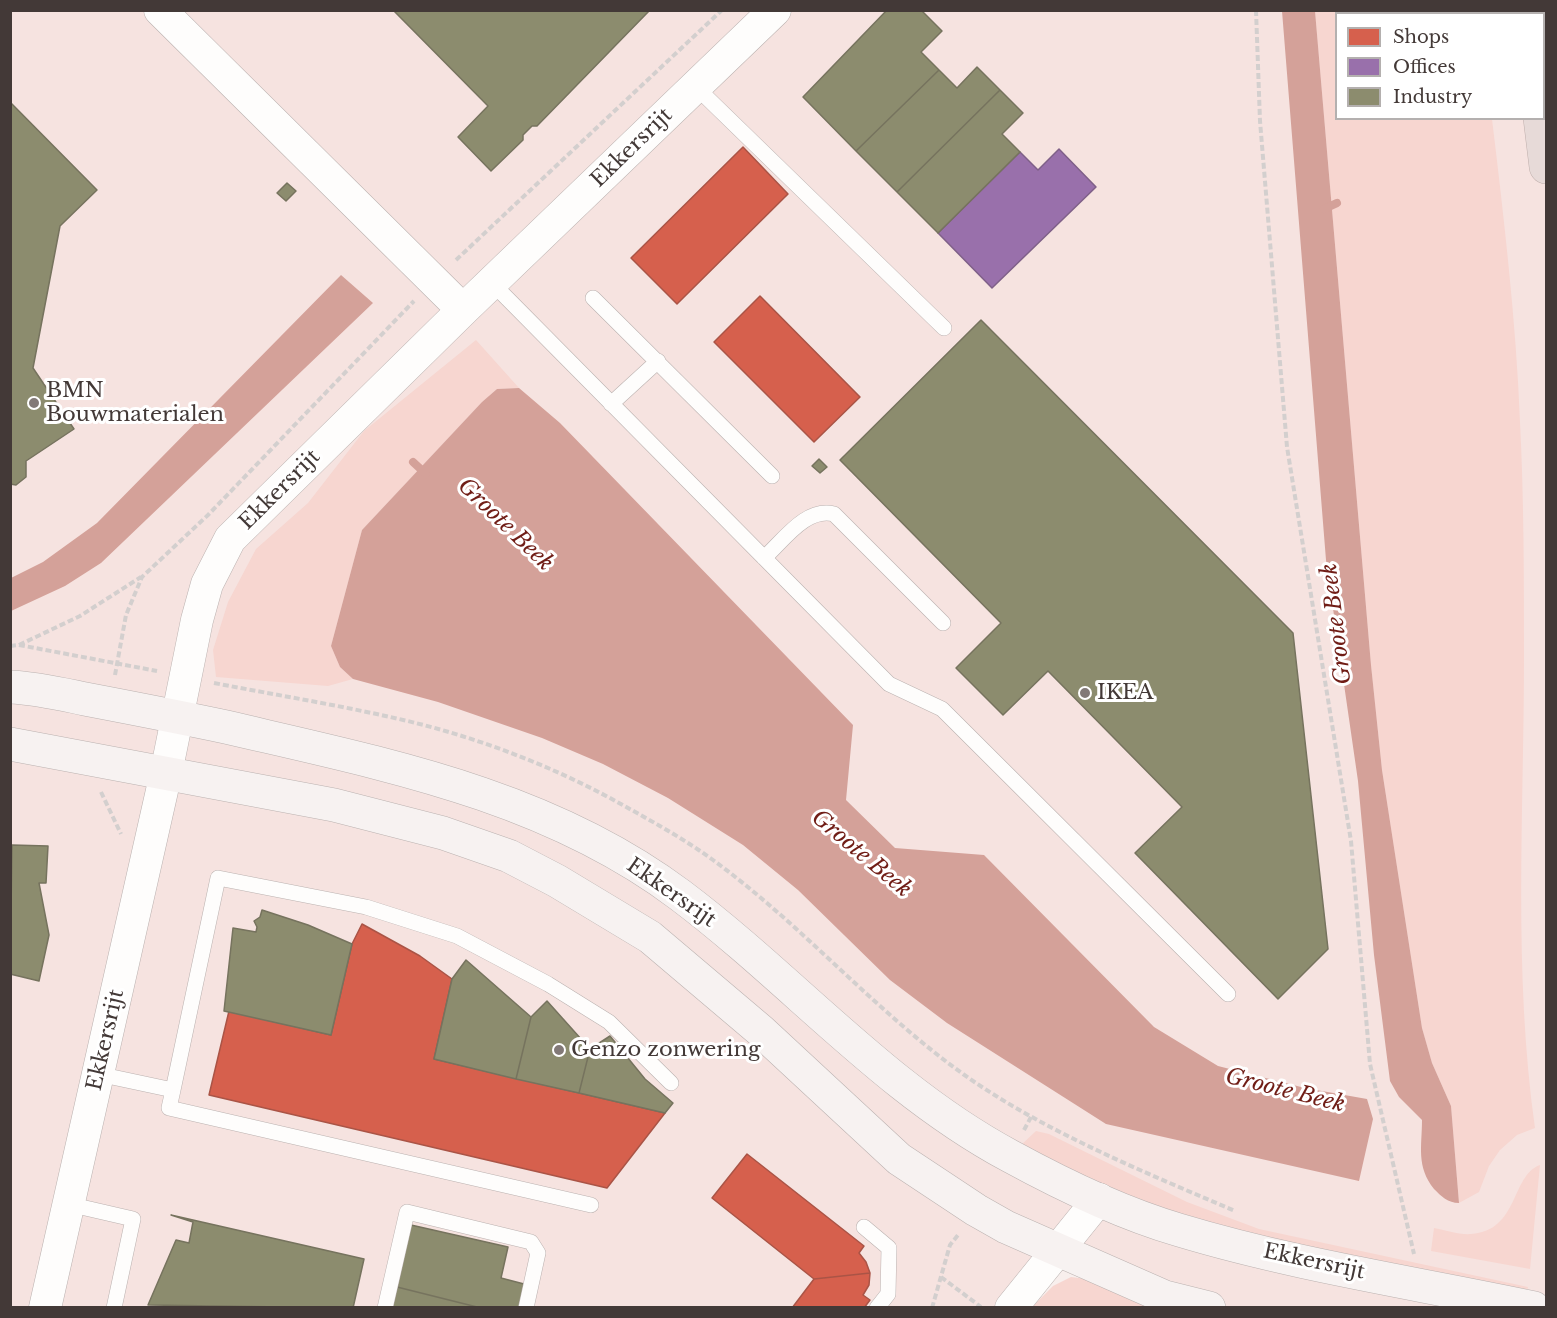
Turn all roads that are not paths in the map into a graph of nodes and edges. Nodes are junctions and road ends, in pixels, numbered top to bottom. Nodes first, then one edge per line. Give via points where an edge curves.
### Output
1 (160, 10) edge
2 (775, 10) edge
3 (696, 87) junction
4 (1540, 120) edge
5 (1546, 166) edge
6 (492, 283) junction
7 (593, 298) dead end
8 (463, 310) junction
9 (944, 328) dead end
10 (658, 361) junction
11 (611, 404) junction
12 (772, 476) dead end
13 (764, 558) junction
14 (943, 623) dead end
15 (10, 687) edge
16 (179, 717) junction
17 (10, 744) edge
18 (166, 773) junction
19 (1228, 993) dead end
20 (98, 1074) junction
21 (671, 1083) dead end
22 (173, 1090) junction
23 (1099, 1200) junction
24 (68, 1204) junction
25 (591, 1204) dead end
26 (864, 1227) dead end
27 (1058, 1250) junction
28 (45, 1308) edge
29 (114, 1308) edge
30 (385, 1308) edge
31 (526, 1308) edge
32 (877, 1308) edge
33 (1011, 1308) edge
34 (1209, 1308) edge
35 (1533, 1308) edge

1 - 8 street
2 - 3 street, Ekkersrijt
3 - 6 street, Ekkersrijt
3 - 9 lane
4 - 5 highway
6 - 8 street, Ekkersrijt
6 - 11 lane
7 - 10 lane
8 - 16 street, Ekkersrijt via 230,539 207,584
10 - 11 lane
10 - 12 lane
11 - 13 lane
13 - 14 lane via 812,513 834,514
13 - 19 lane via 889,684 942,709
15 - 16 main road, Ekkersrijt
16 - 18 street, Ekkersrijt
16 - 23 main road, Ekkersrijt via 390,765 483,792 581,833 678,893 796,990 871,1061 934,1110 1009,1156
17 - 18 main road
18 - 20 street, Ekkersrijt
18 - 27 main road via 334,805 443,833 508,856 558,881 650,937 761,1031 899,1159 1006,1227
20 - 22 lane
20 - 24 street, Ekkersrijt
21 - 22 lane via 609,1022 458,936 366,908 218,878
22 - 25 lane via 169,1108
23 - 27 street
23 - 35 main road, Ekkersrijt via 1177,1230 1256,1250
24 - 28 street, Ekkersrijt
24 - 29 lane via 133,1219
26 - 32 lane via 889,1248 888,1294
27 - 33 street
27 - 34 main road via 1165,1297
30 - 31 lane via 407,1212 531,1242 538,1253

